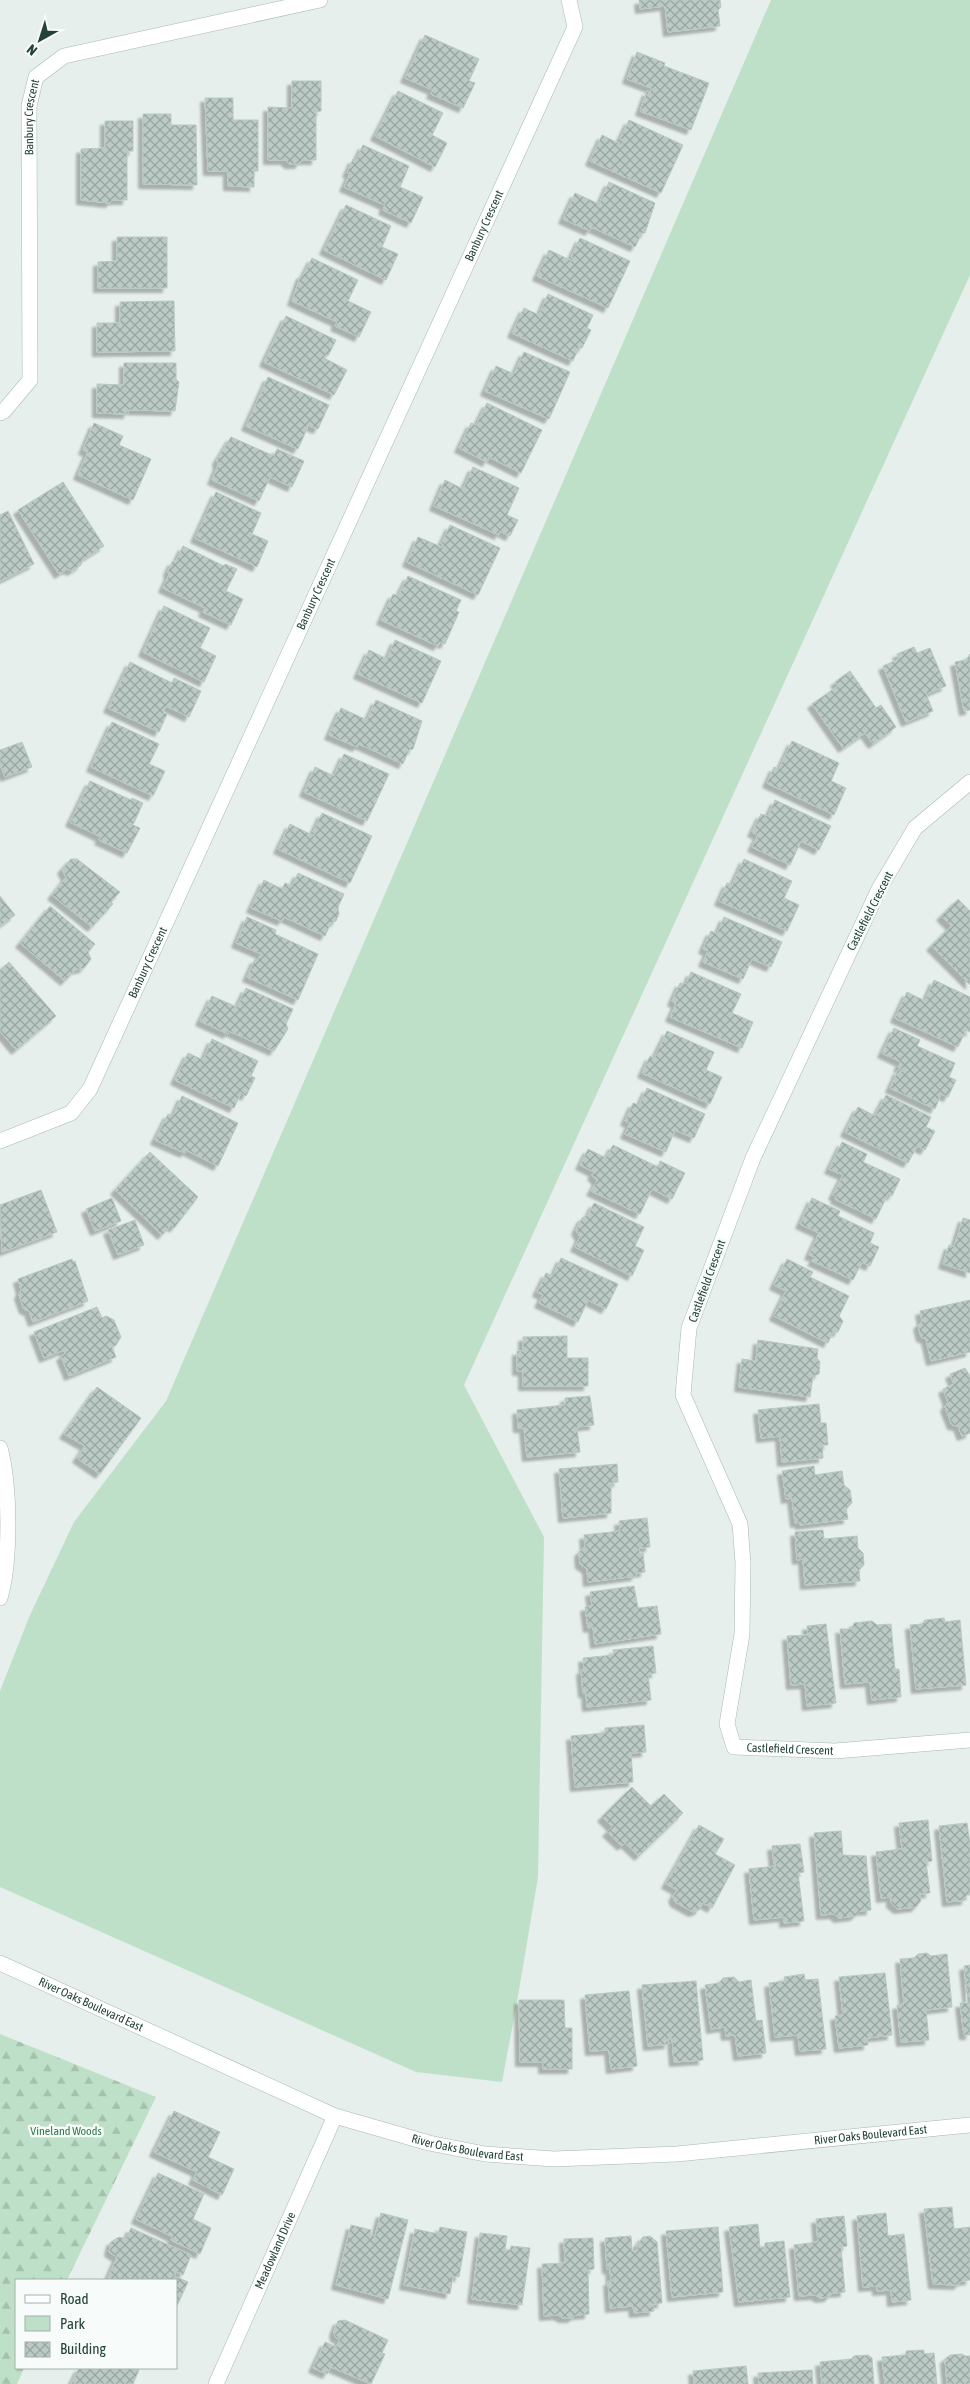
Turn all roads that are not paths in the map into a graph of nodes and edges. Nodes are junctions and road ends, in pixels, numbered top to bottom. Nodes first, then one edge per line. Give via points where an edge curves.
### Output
1 (320, 0) edge
2 (569, 0) edge
3 (0, 413) edge
4 (970, 782) edge
5 (0, 1141) edge
6 (0, 1448) edge
7 (0, 1598) edge
8 (970, 1740) edge
9 (0, 1963) edge
10 (335, 2116) junction
11 (970, 2125) edge
12 (216, 2384) edge

1 - 3 street, Banbury Crescent via 64,56 36,77 29,106 30,380
2 - 5 street, Banbury Crescent via 575,27 90,1089 71,1113
4 - 8 street, Castlefield Crescent via 915,828 879,889 761,1140 689,1328 683,1395 740,1524 742,1634 727,1724 734,1747 835,1751
6 - 7 street via 7,1506 5,1580
9 - 10 street, River Oaks Boulevard East
10 - 11 street, River Oaks Boulevard East via 429,2143 485,2154 554,2159 677,2154
10 - 12 street, Meadowland Drive

